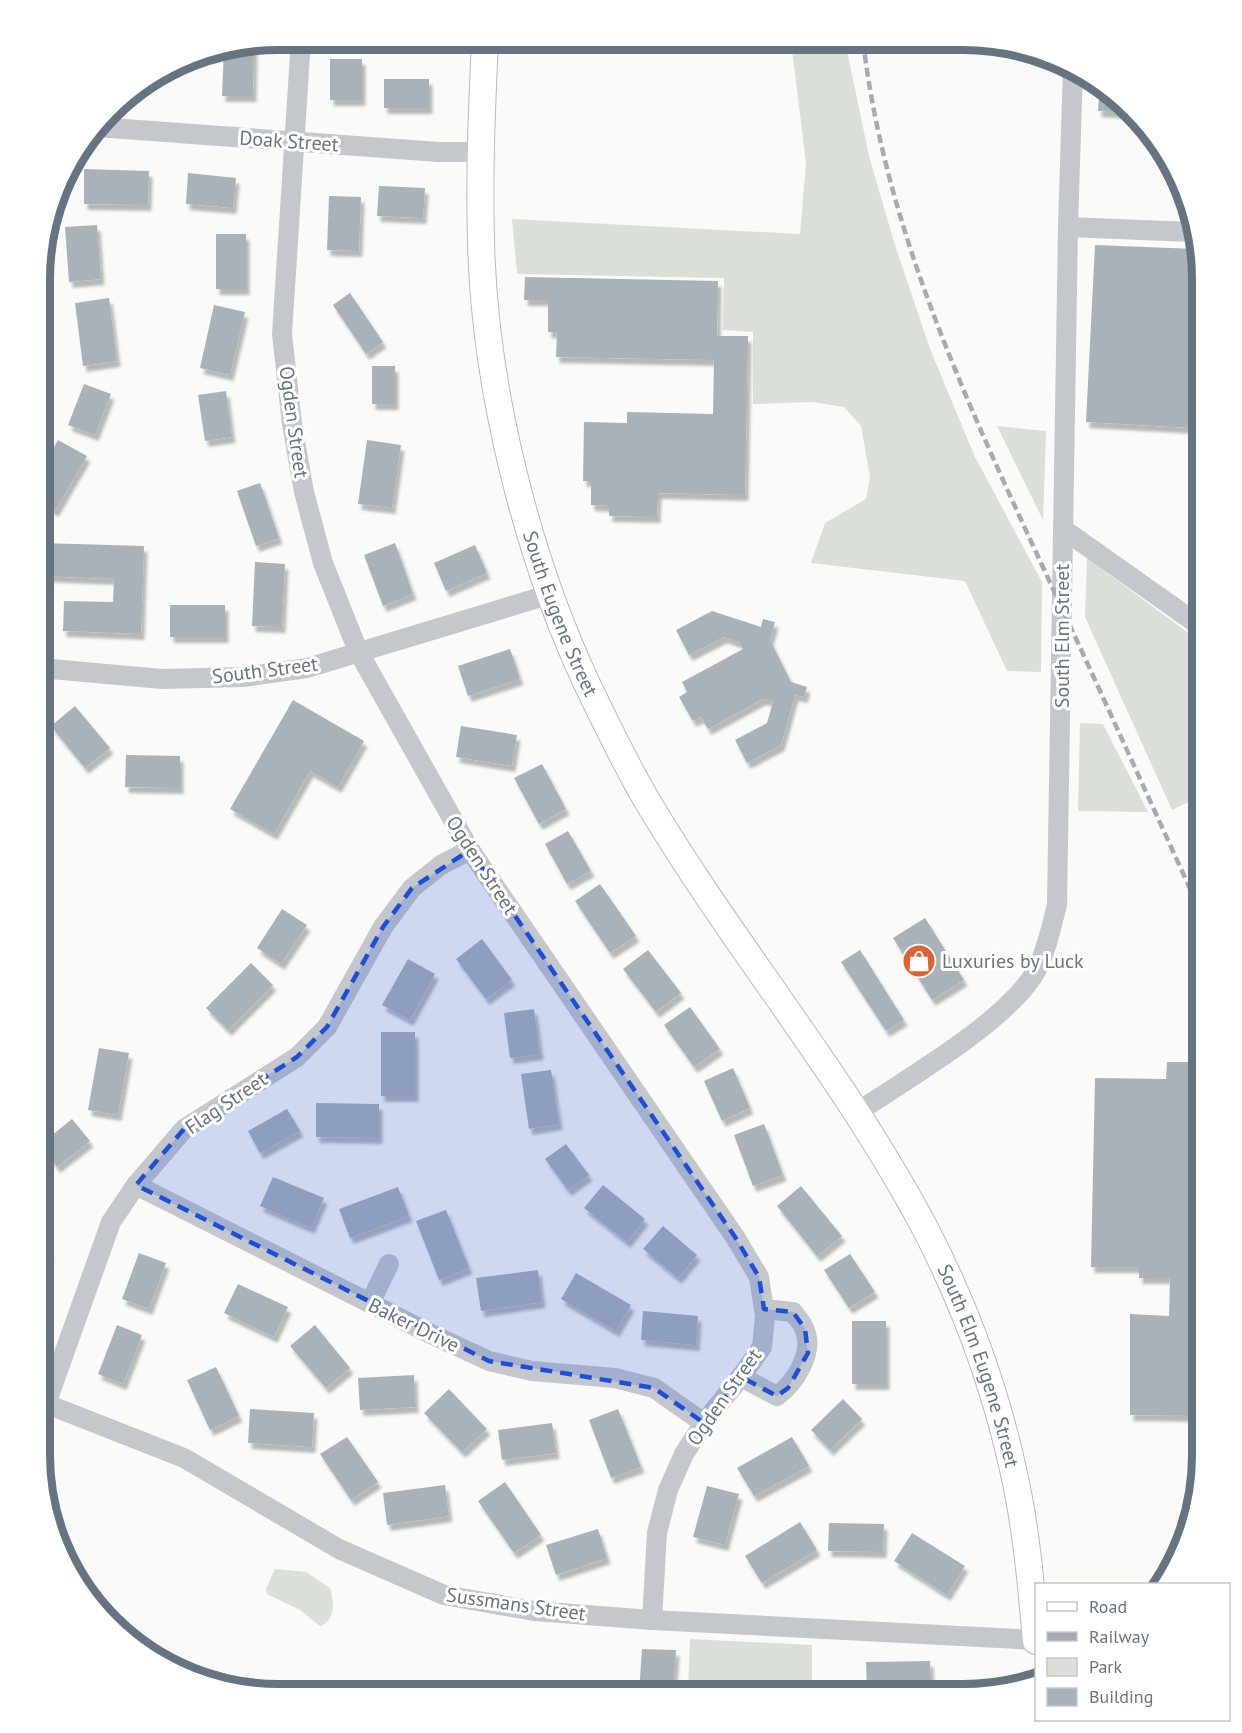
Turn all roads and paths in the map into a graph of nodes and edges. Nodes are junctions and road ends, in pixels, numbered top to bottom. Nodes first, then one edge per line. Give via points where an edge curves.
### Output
1 (300, 50) edge
2 (485, 50) edge
3 (1073, 77) edge
4 (106, 128) edge
5 (294, 142) junction
6 (481, 152) junction
7 (1068, 227) junction
8 (1188, 232) edge
9 (1063, 529) junction
10 (551, 594) junction
11 (1192, 620) edge
12 (358, 651) junction
13 (50, 669) edge
14 (470, 850) junction
15 (856, 1113) junction
16 (136, 1185) junction
17 (389, 1264) dead end
18 (370, 1303) junction
19 (764, 1309) junction
20 (741, 1377) junction
21 (50, 1384) edge
22 (50, 1406) edge
23 (704, 1423) junction
24 (652, 1620) junction
25 (1035, 1630) edge
26 (1035, 1641) edge

1 - 5 street, Ogden Street
2 - 6 main road, South Eugene Street
3 - 7 street, South Elm Street
4 - 5 street, Doak Street
5 - 6 street, Doak Street
5 - 12 street, Ogden Street via 282,334 292,424 304,492 323,563
6 - 10 main road, South Eugene Street via 481,244 497,389 515,475
7 - 8 street
7 - 9 street, South Elm Street
9 - 11 street
9 - 15 street, South Elm Street via 1057,905 1048,942 1035,971 1013,1000 953,1048
10 - 12 street, South Street
10 - 15 main road, South Eugene Street via 585,681 650,806
12 - 13 street, South Street via 308,668 243,677 162,679
12 - 14 street, Ogden Street
14 - 16 street, Flag Street via 412,888 383,927 327,1027 297,1057 184,1129
14 - 19 street, Ogden Street via 735,1237 759,1277
15 - 25 main road, South Elm Eugene Street via 928,1234 974,1340 1013,1468 1027,1545
16 - 18 street, Baker Drive
16 - 21 street, Flag Street via 111,1222
17 - 18 street
18 - 23 street, Baker Drive via 489,1361 532,1371 615,1378 654,1388
19 - 20 street, Ogden Street via 762,1347
19 - 20 street via 793,1312 805,1329 808,1353 788,1388 777,1396
20 - 23 street, Ogden Street
22 - 24 street, Sussmans Street via 184,1458 339,1549 444,1595 534,1611
23 - 24 street, Ogden Street via 684,1454 665,1501 657,1533
24 - 26 street, Sussmans Street

